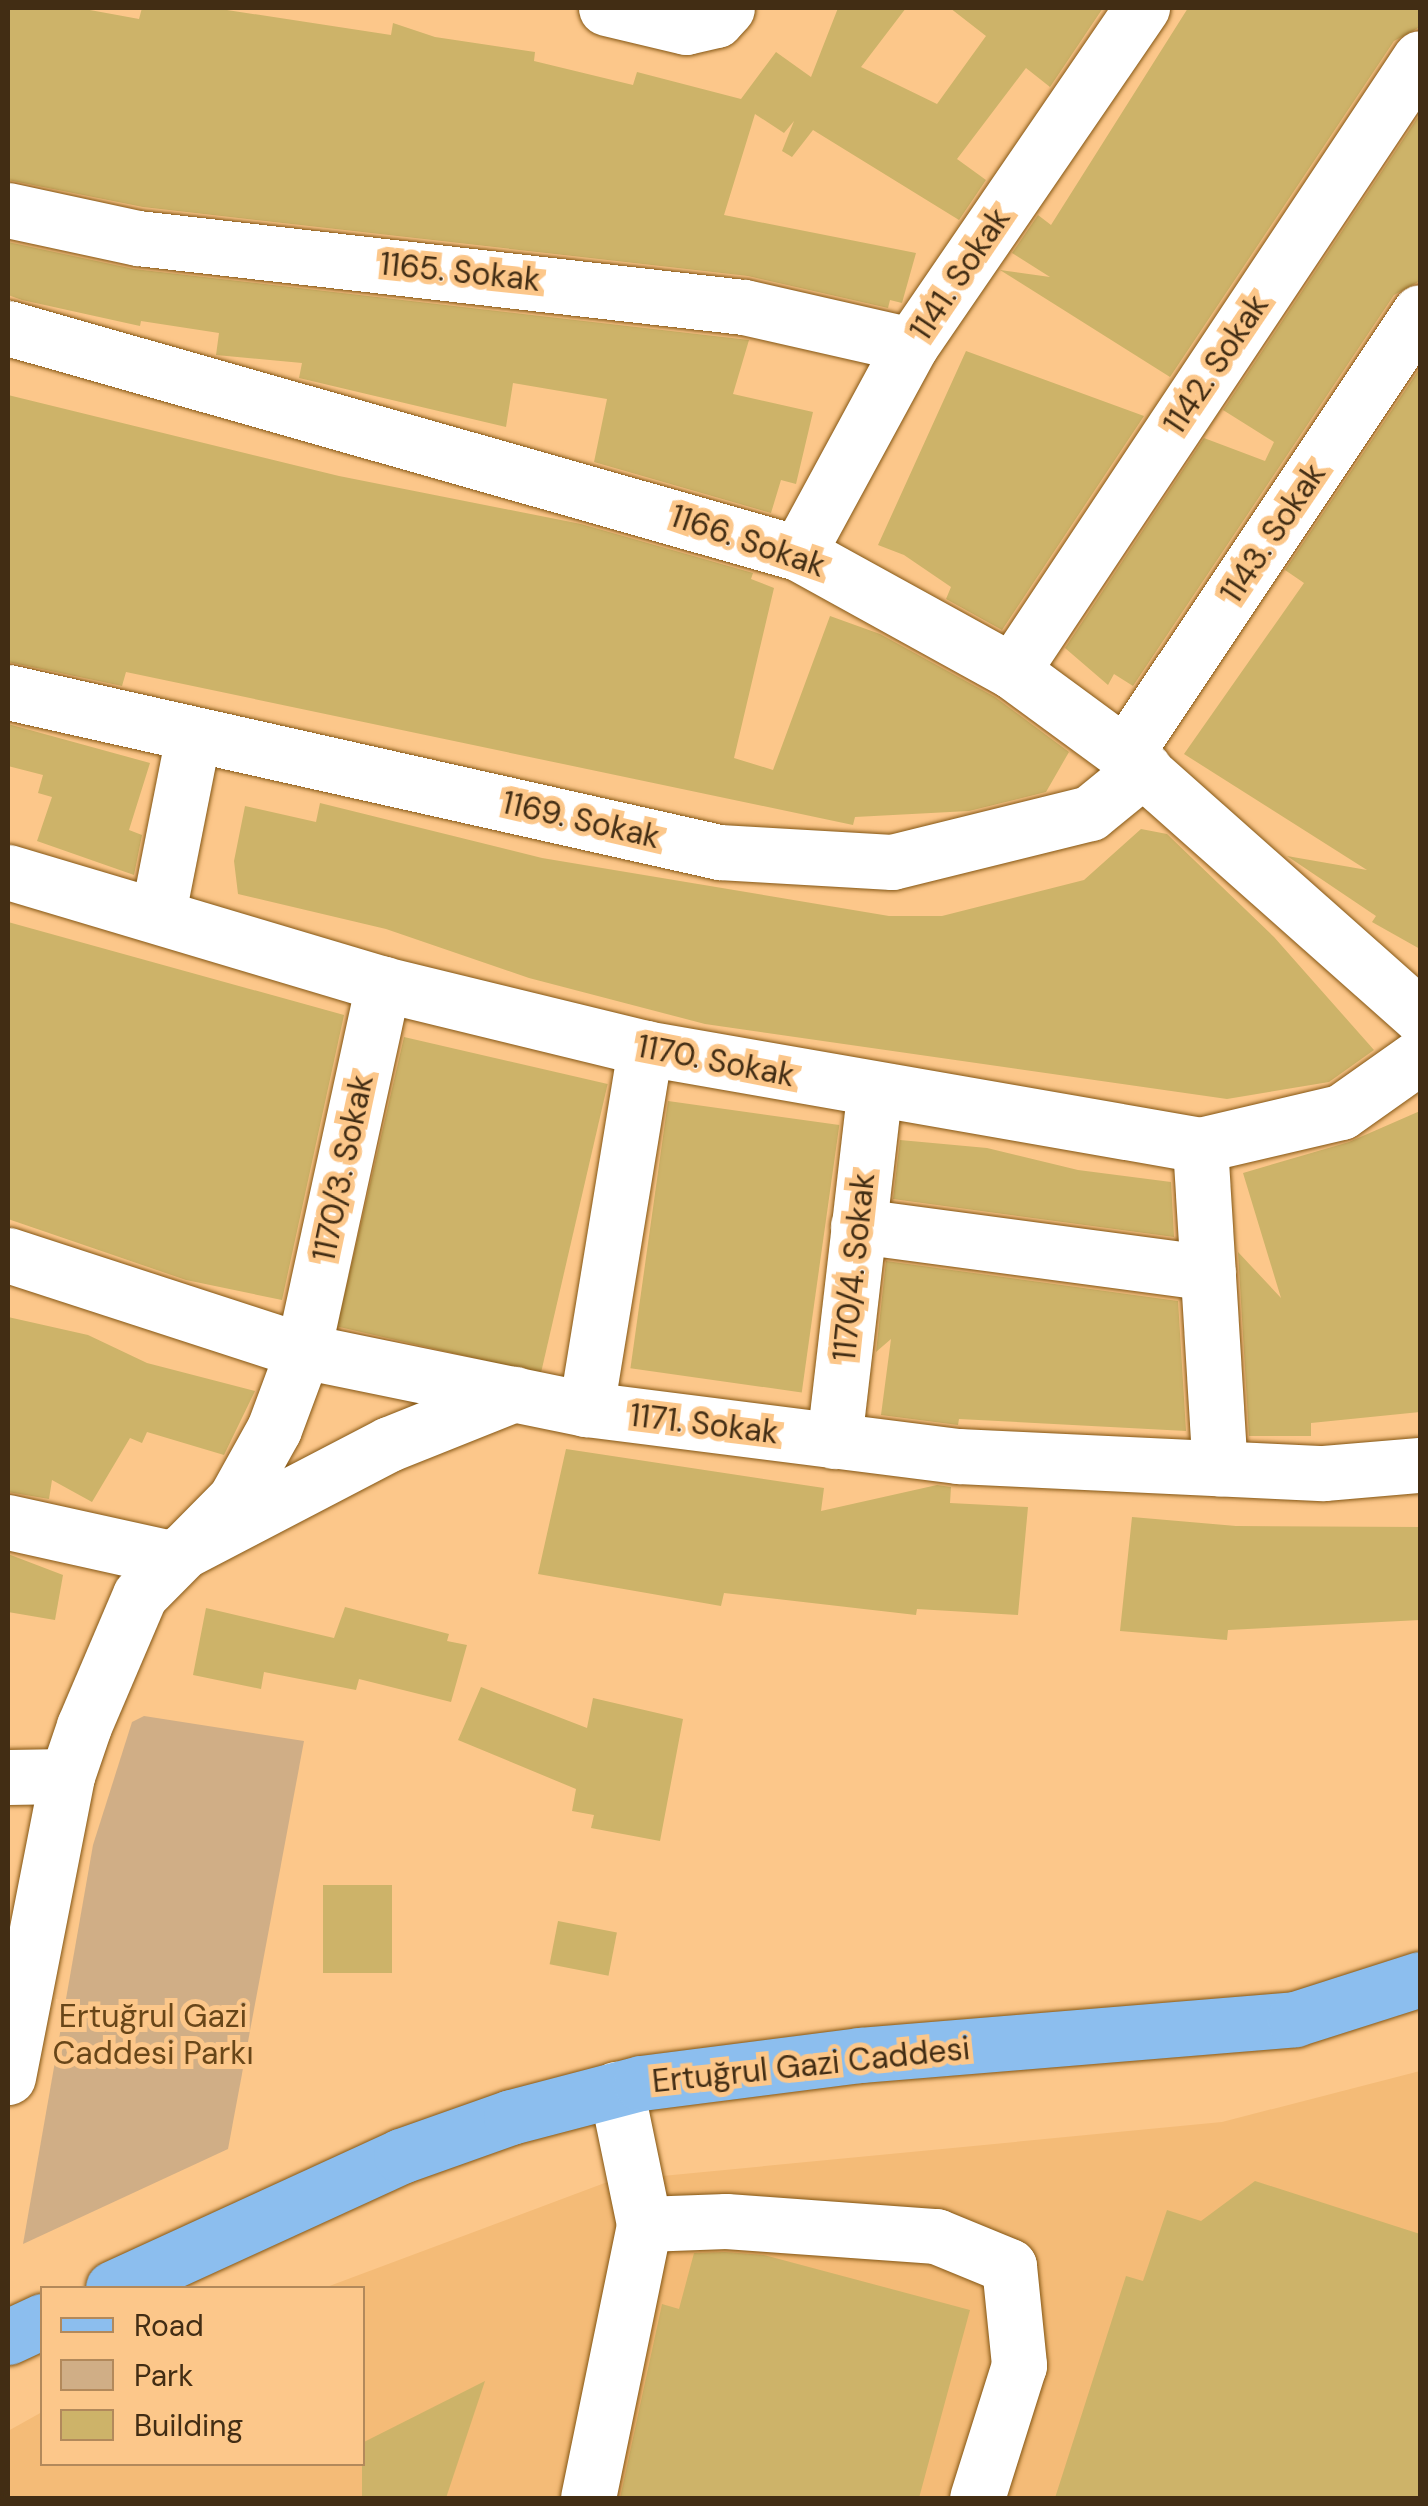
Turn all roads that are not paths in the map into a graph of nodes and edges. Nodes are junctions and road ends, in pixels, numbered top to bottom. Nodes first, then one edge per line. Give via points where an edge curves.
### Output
1 (606, 8) edge
2 (1142, 8) edge
3 (722, 14) edge
4 (1420, 58) edge
5 (8, 210) edge
6 (1420, 312) edge
7 (8, 328) edge
8 (911, 345) junction
9 (798, 553) junction
10 (1012, 670) junction
11 (8, 692) edge
12 (193, 736) junction
13 (1134, 762) junction
14 (8, 872) edge
15 (158, 913) junction
16 (383, 984) junction
17 (1420, 1016) edge
18 (645, 1048) junction
19 (1420, 1056) edge
20 (874, 1093) junction
21 (1200, 1145) junction
22 (858, 1226) junction
23 (8, 1254) edge
24 (1208, 1272) junction
25 (302, 1351) junction
26 (514, 1394) junction
27 (586, 1409) junction
28 (834, 1441) junction
29 (1420, 1465) edge
30 (1220, 1468) junction
31 (8, 1522) edge
32 (170, 1558) junction
33 (67, 1776) junction
34 (8, 1778) edge
35 (1420, 1979) edge
36 (1420, 2015) edge
37 (1295, 2019) junction
38 (8, 2077) edge
39 (616, 2089) junction
40 (644, 2224) junction
41 (117, 2286) edge
42 (40, 2322) edge
43 (8, 2338) edge
44 (588, 2498) edge
45 (977, 2498) edge

1 - 3 street via 686,28
2 - 8 street, 1141. Sokak
4 - 10 street, 1142. Sokak
5 - 8 street, 1165. Sokak via 138,238 744,308
6 - 13 street, 1143. Sokak
7 - 9 street, 1166. Sokak
8 - 9 street, 1141. Sokak
9 - 10 street, 1166. Sokak
10 - 13 street, 1166. Sokak
11 - 12 street, 1169. Sokak
12 - 13 street, 1169. Sokak via 720,852 892,862 1090,813
12 - 15 street
13 - 17 street, 1166. Sokak
14 - 15 street, 1170. Sokak
15 - 16 street, 1170. Sokak
16 - 18 street, 1170. Sokak
16 - 25 street, 1170/3. Sokak
18 - 20 street, 1170. Sokak
18 - 27 street
19 - 21 street, 1170. Sokak via 1341,1112
20 - 21 street, 1170. Sokak
20 - 22 street, 1170/4. Sokak
21 - 24 street
22 - 24 street
22 - 28 street, 1170/4. Sokak
23 - 25 street, 1171. Sokak
24 - 30 street
25 - 26 street, 1171. Sokak
25 - 32 street, 1170/3. Sokak via 274,1428 235,1499
26 - 27 street, 1171. Sokak
26 - 32 street via 389,1444
27 - 28 street, 1171. Sokak
28 - 30 street, 1171. Sokak via 958,1456
29 - 30 street, 1171. Sokak via 1324,1473
31 - 32 street
32 - 33 street via 140,1595
33 - 34 street
33 - 38 street
35 - 37 main road, Ertuğrul Gazi Caddesi
36 - 37 main road
37 - 39 main road, Ertuğrul Gazi Caddesi via 860,2055
39 - 40 street
39 - 41 main road, Ertuğrul Gazi Caddesi via 402,2156
40 - 44 street
40 - 45 street via 726,2221 936,2236 1009,2266 1019,2365
42 - 43 main road

